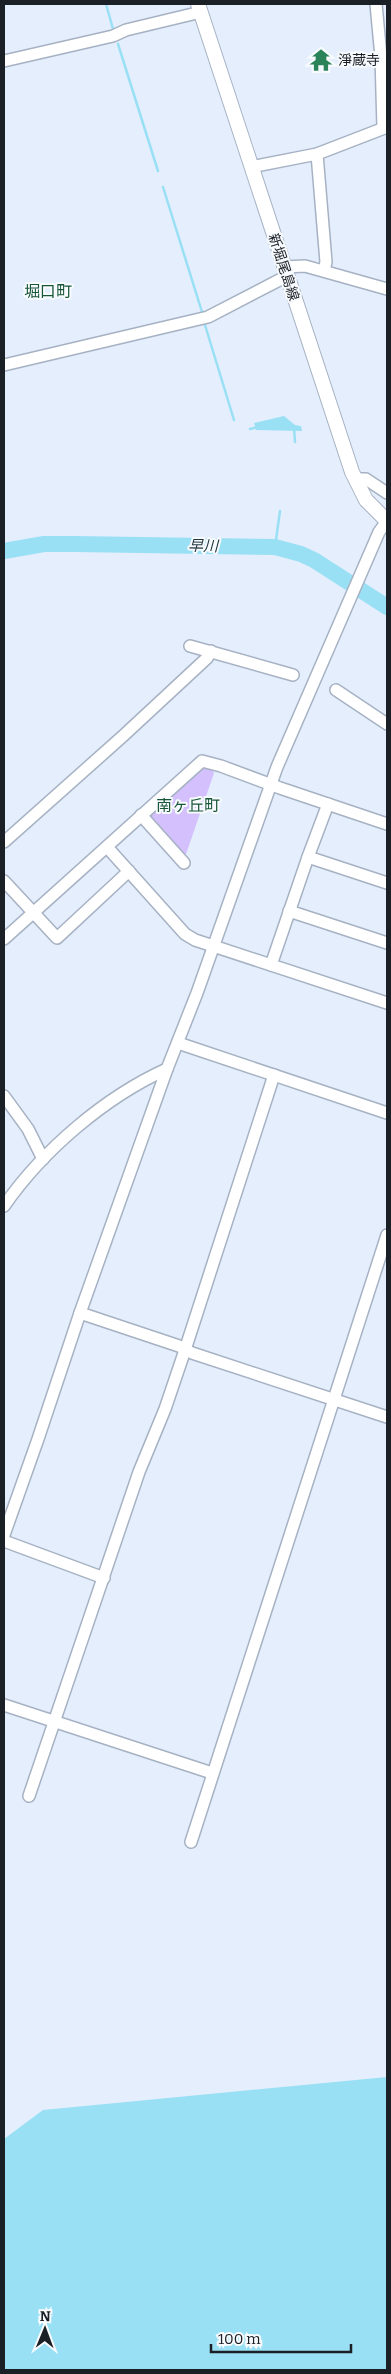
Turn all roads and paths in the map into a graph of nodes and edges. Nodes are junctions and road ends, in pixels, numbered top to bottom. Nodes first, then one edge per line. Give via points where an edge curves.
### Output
1 (376, 4) edge
2 (200, 8) edge
3 (4, 61) edge
4 (385, 127) edge
5 (317, 154) junction
6 (251, 167) junction
7 (286, 271) junction
8 (324, 271) junction
9 (387, 290) edge
10 (4, 365) edge
11 (355, 479) junction
12 (387, 493) edge
13 (387, 521) edge
14 (190, 646) dead end
15 (211, 651) junction
16 (294, 675) dead end
17 (336, 690) dead end
18 (387, 724) edge
19 (272, 784) junction
20 (328, 804) junction
21 (141, 815) junction
22 (387, 824) edge
23 (4, 842) edge
24 (107, 846) junction
25 (308, 857) junction
26 (184, 863) dead end
27 (128, 871) junction
28 (4, 881) edge
29 (387, 883) edge
30 (289, 911) junction
31 (32, 913) junction
32 (4, 939) edge
33 (387, 943) edge
34 (213, 946) junction
35 (271, 965) junction
36 (387, 1003) edge
37 (178, 1043) junction
38 (168, 1069) junction
39 (274, 1075) junction
40 (4, 1096) edge
41 (387, 1113) edge
42 (42, 1159) junction
43 (4, 1206) edge
44 (387, 1235) edge
45 (80, 1313) junction
46 (185, 1350) junction
47 (335, 1400) junction
48 (387, 1417) edge
49 (4, 1535) edge
50 (4, 1541) edge
51 (104, 1578) junction
52 (4, 1705) edge
53 (54, 1720) junction
54 (212, 1773) junction
55 (29, 1796) dead end
56 (191, 1842) dead end

1 - 4 street
2 - 3 street via 113,36
2 - 6 main road, 新堀尾島線
4 - 5 street
5 - 6 street
5 - 8 street via 326,262
6 - 7 main road, 新堀尾島線
7 - 8 street via 298,265
7 - 10 street via 208,317
7 - 11 main road, 新堀尾島線
8 - 9 street
11 - 12 street via 366,479
11 - 13 main road, 新堀尾島線 via 366,500
13 - 19 street
14 - 15 street
15 - 16 street
15 - 23 street via 124,736
17 - 18 street
19 - 20 street
19 - 21 street via 202,761
19 - 34 street
20 - 22 street
20 - 25 street
21 - 24 street
21 - 26 street
24 - 27 street
24 - 31 street
25 - 29 street
25 - 30 street
27 - 31 street via 57,938
27 - 34 street via 185,934
28 - 31 street
30 - 33 street
30 - 35 street
31 - 32 street
34 - 35 street
34 - 37 street
35 - 36 street
37 - 38 street
37 - 39 street
38 - 42 street via 87,1119
38 - 45 street
39 - 41 street
39 - 46 street
40 - 42 street via 28,1129
42 - 43 street
44 - 47 street
45 - 46 street
45 - 49 street
46 - 47 street
46 - 51 street via 139,1472
47 - 48 street
47 - 54 street
50 - 51 street
51 - 53 street
52 - 53 street
53 - 54 street
53 - 55 street
54 - 56 street

